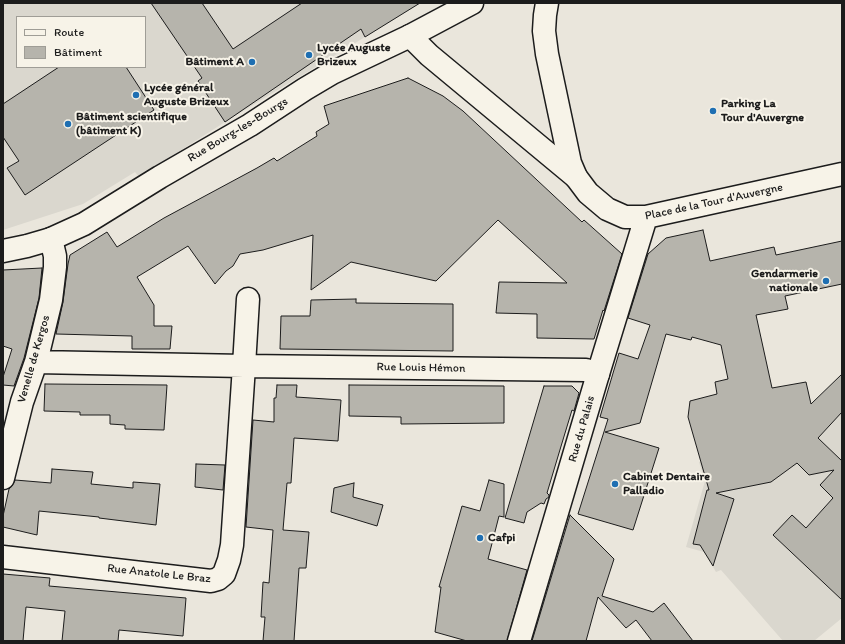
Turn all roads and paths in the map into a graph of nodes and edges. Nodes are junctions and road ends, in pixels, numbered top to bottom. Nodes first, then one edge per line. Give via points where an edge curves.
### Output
1 (472, 3) edge
2 (547, 3) edge
3 (410, 36) junction
4 (842, 174) edge
5 (576, 177) junction
6 (646, 218) junction
7 (51, 239) junction
8 (3, 250) edge
9 (248, 299) dead end
10 (36, 362) junction
11 (244, 366) junction
12 (598, 374) junction
13 (3, 478) edge
14 (3, 557) edge
15 (519, 641) edge

1 - 3 street, Rue Bourg-les-Bourgs
2 - 5 street, Place de la Tour d'Auvergne via 544,31 547,54 570,163
3 - 5 street, Place de la Tour d'Auvergne via 429,55
3 - 7 street, Rue Bourg-les-Bourgs via 305,89 250,125 100,214
4 - 6 street, Place de la Tour d'Auvergne
5 - 6 street, Place de la Tour d'Auvergne via 588,193 607,209 624,217
6 - 12 street, Rue du Palais
7 - 8 street, Rue Bourg-les-Bourgs
7 - 10 street, Venelle de Kergos via 55,256 51,300
9 - 11 street
10 - 11 street, Rue Louis Hémon
10 - 13 street, Venelle de Kergos via 22,402
11 - 12 street, Rue Louis Hémon via 586,370
11 - 14 street, Rue Anatole Le Braz via 232,545 224,574 218,579 211,581
12 - 15 street, Rue du Palais

